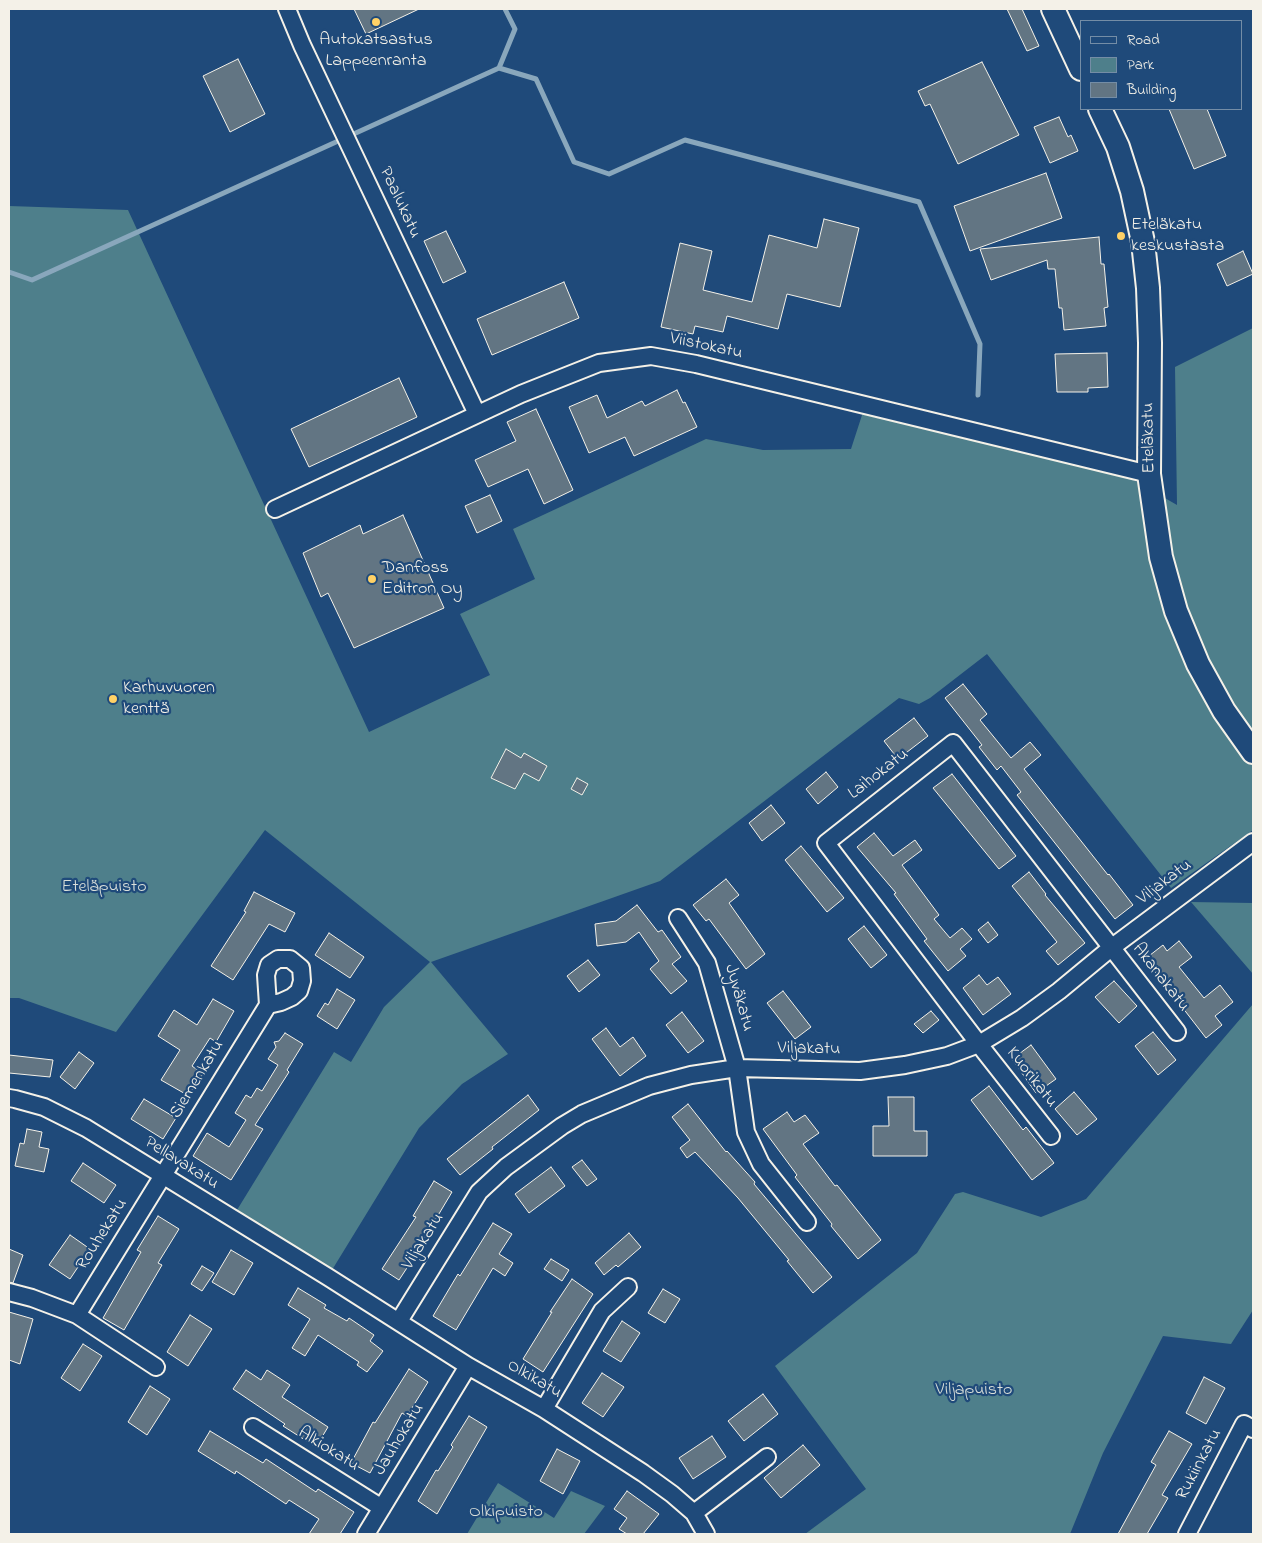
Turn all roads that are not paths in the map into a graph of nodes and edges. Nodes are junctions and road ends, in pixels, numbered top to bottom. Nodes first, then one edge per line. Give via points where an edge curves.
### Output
1 (287, 9) edge
2 (1052, 9) edge
3 (1080, 67) edge
4 (1100, 110) edge
5 (477, 414) junction
6 (1149, 474) junction
7 (275, 509) dead end
8 (1253, 752) edge
9 (1253, 842) edge
10 (678, 918) dead end
11 (1111, 948) junction
12 (268, 1005) dead end
13 (1177, 1032) dead end
14 (979, 1044) junction
15 (737, 1068) junction
16 (9, 1098) edge
17 (1052, 1136) dead end
18 (163, 1177) junction
19 (807, 1222) dead end
20 (328, 1277) joint
21 (628, 1287) dead end
22 (9, 1292) edge
23 (77, 1315) junction
24 (399, 1321) junction
25 (468, 1366) junction
26 (156, 1367) dead end
27 (544, 1409) junction
28 (253, 1427) dead end
29 (1253, 1429) edge
30 (767, 1456) dead end
31 (382, 1508) junction
32 (694, 1512) junction
33 (366, 1534) edge
34 (706, 1534) edge
35 (1187, 1534) edge

1 - 5 street, Paalukatu
2 - 3 main road
4 - 6 main road, Eteläkatu via 1118,147 1143,242 1150,334
5 - 6 street, Viistokatu via 599,363 651,356 705,366
5 - 7 street, Viistokatu
6 - 8 main road, Eteläkatu via 1161,557 1176,611 1198,664 1224,711
9 - 11 street, Viljakatu
10 - 15 street, Jyväkatu via 708,963
11 - 13 street, Akanakatu
11 - 14 street, Viljakatu via 1022,1018
11 - 14 street, Laihokatu via 953,743 826,843
12 - 18 street, Siemenkatu
14 - 15 street, Viljakatu via 905,1066 860,1071
14 - 17 street, Kuorikatu
15 - 19 street, Jyväkatu via 746,1132 761,1164
15 - 24 street, Viljakatu via 649,1086 582,1114 535,1144 479,1192
16 - 18 street, Pellavakatu via 44,1107 86,1128
18 - 20 street, Pellavakatu
18 - 23 street, Rouhekatu
20 - 24 street, Olkikatu
21 - 27 street via 602,1311
22 - 23 street
23 - 26 street
24 - 25 street, Olkikatu
25 - 27 street, Olkikatu
25 - 31 street, Jauhokatu
27 - 32 street, Olkikatu via 643,1473
28 - 31 street, Alkiokatu
29 - 35 street, Rukiinkatu via 1244,1424
30 - 32 street
31 - 33 street, Jauhokatu
32 - 34 street, Olkikatu

